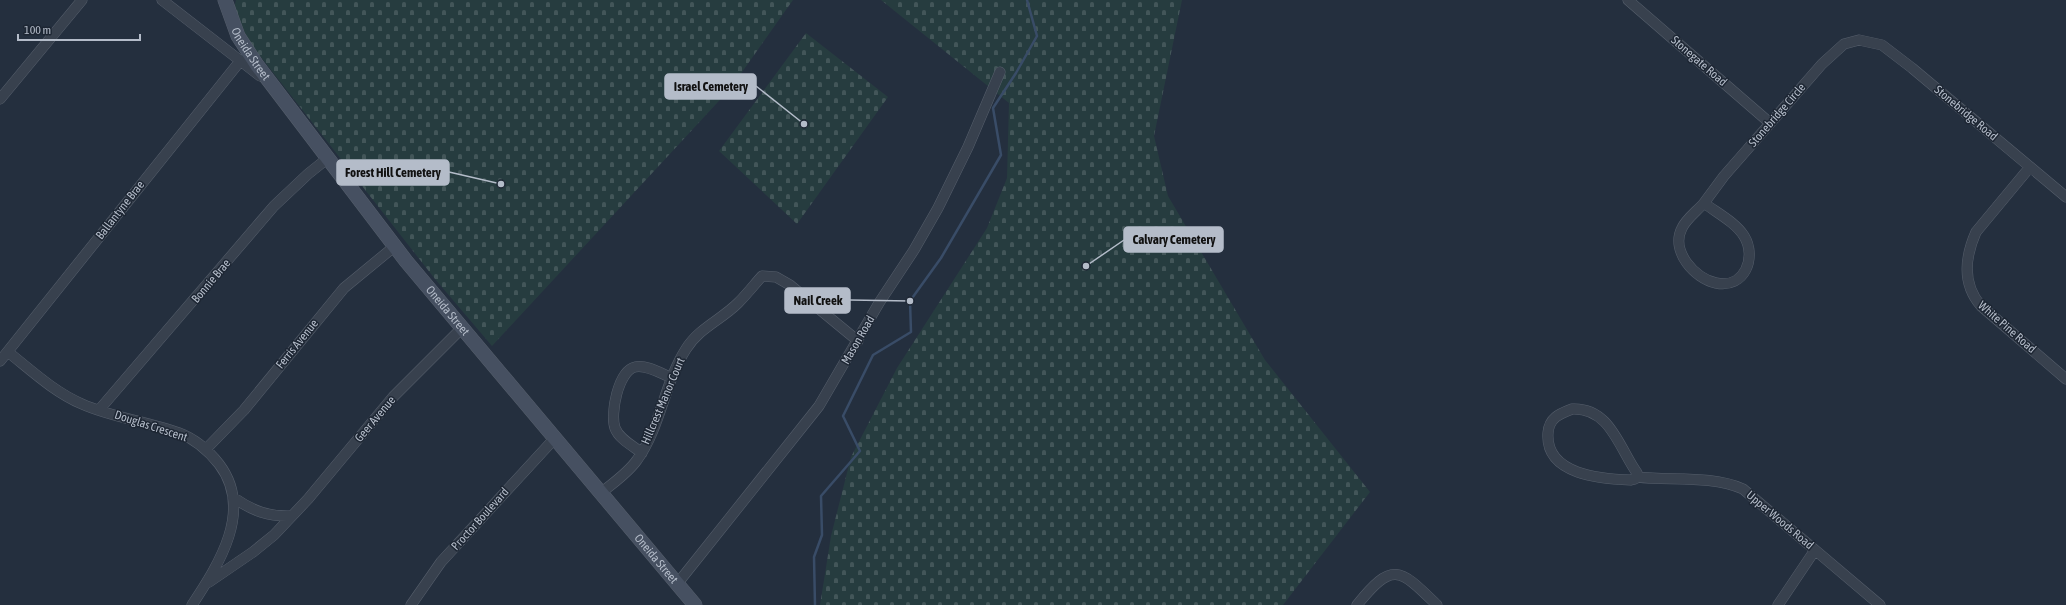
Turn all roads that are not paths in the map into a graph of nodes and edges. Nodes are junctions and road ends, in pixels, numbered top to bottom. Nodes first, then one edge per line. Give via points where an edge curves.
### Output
1 (82, 0) edge
2 (162, 0) edge
3 (225, 0) edge
4 (1628, 0) edge
5 (1859, 40) joint
6 (241, 60) junction
7 (1000, 72) dead end
8 (275, 88) junction
9 (0, 99) edge
10 (1770, 123) junction
11 (328, 158) junction
12 (2030, 167) junction
13 (2066, 197) edge
14 (1704, 203) junction
15 (394, 246) junction
16 (462, 328) junction
17 (858, 341) junction
18 (8, 352) junction
19 (0, 361) edge
20 (672, 378) junction
21 (2066, 379) edge
22 (99, 410) junction
23 (555, 438) junction
24 (206, 449) junction
25 (642, 453) junction
26 (1637, 477) junction
27 (601, 493) junction
28 (234, 498) junction
29 (292, 516) junction
30 (1815, 550) junction
31 (206, 584) junction
32 (677, 584) junction
33 (194, 603) edge
34 (184, 605) edge
35 (411, 605) edge
36 (695, 605) edge
37 (1357, 605) edge
38 (1438, 605) edge
39 (1778, 605) edge
40 (1880, 605) edge

1 - 9 street
2 - 6 street
3 - 8 street, Oneida Street via 238,36
4 - 10 street, Stonegate Road
5 - 10 street, Stonebridge Circle via 1844,44 1836,50
5 - 12 street, Stonebridge Road via 1885,48 1912,68
6 - 8 street
6 - 18 street, Ballantyne Brae
7 - 17 street, Mason Road via 938,208
8 - 11 street, Oneida Street
10 - 14 street, Stonebridge Circle
11 - 15 street, Oneida Street
11 - 22 street, Bonnie Brae via 274,206
12 - 13 street, Stonebridge Road
12 - 21 street, White Pine Road via 1976,232 1969,250 1966,274 1970,291 1981,306
14 - 14 street, Stonebridge Circle via 1681,229 1679,249 1686,262 1710,281 1723,284 1733,282 1747,270 1749,247 1743,235 1732,224
15 - 16 street, Oneida Street
15 - 24 street, Ferris Avenue via 344,288 244,410
16 - 23 street, Oneida Street
16 - 29 street, Geer Avenue via 393,397
17 - 20 street, Hillcrest Manor Court via 790,285 776,276 762,276 737,304 702,329 679,362
17 - 32 street, Mason Road via 806,425
18 - 19 street, Ballantyne Brae
18 - 22 street, Douglas Crescent via 66,396
20 - 25 street, Hillcrest Manor Court
20 - 25 street via 636,366 627,373 621,383 616,398 615,427 623,438
22 - 24 street, Douglas Crescent via 179,433
23 - 27 street, Oneida Street
23 - 35 street, Proctor Boulevard via 441,562
24 - 28 street, Douglas Crescent via 223,470
25 - 27 street, Hillcrest Manor Court via 617,481
26 - 26 street, Upper Woods Road via 1631,480 1589,477 1566,466 1556,458 1549,446 1548,428 1552,420 1572,409 1592,412 1615,435
26 - 30 street, Upper Woods Road via 1709,481 1736,486 1754,497
27 - 32 street, Oneida Street
28 - 29 street via 251,510 269,515
28 - 31 street, Douglas Crescent via 234,518 228,538 213,574
29 - 31 street, Geer Avenue via 253,552
30 - 39 street
30 - 40 street, Upper Woods Road
31 - 33 street, Douglas Crescent
32 - 36 street, Oneida Street
33 - 34 street
37 - 38 street via 1386,576 1395,573 1408,578

